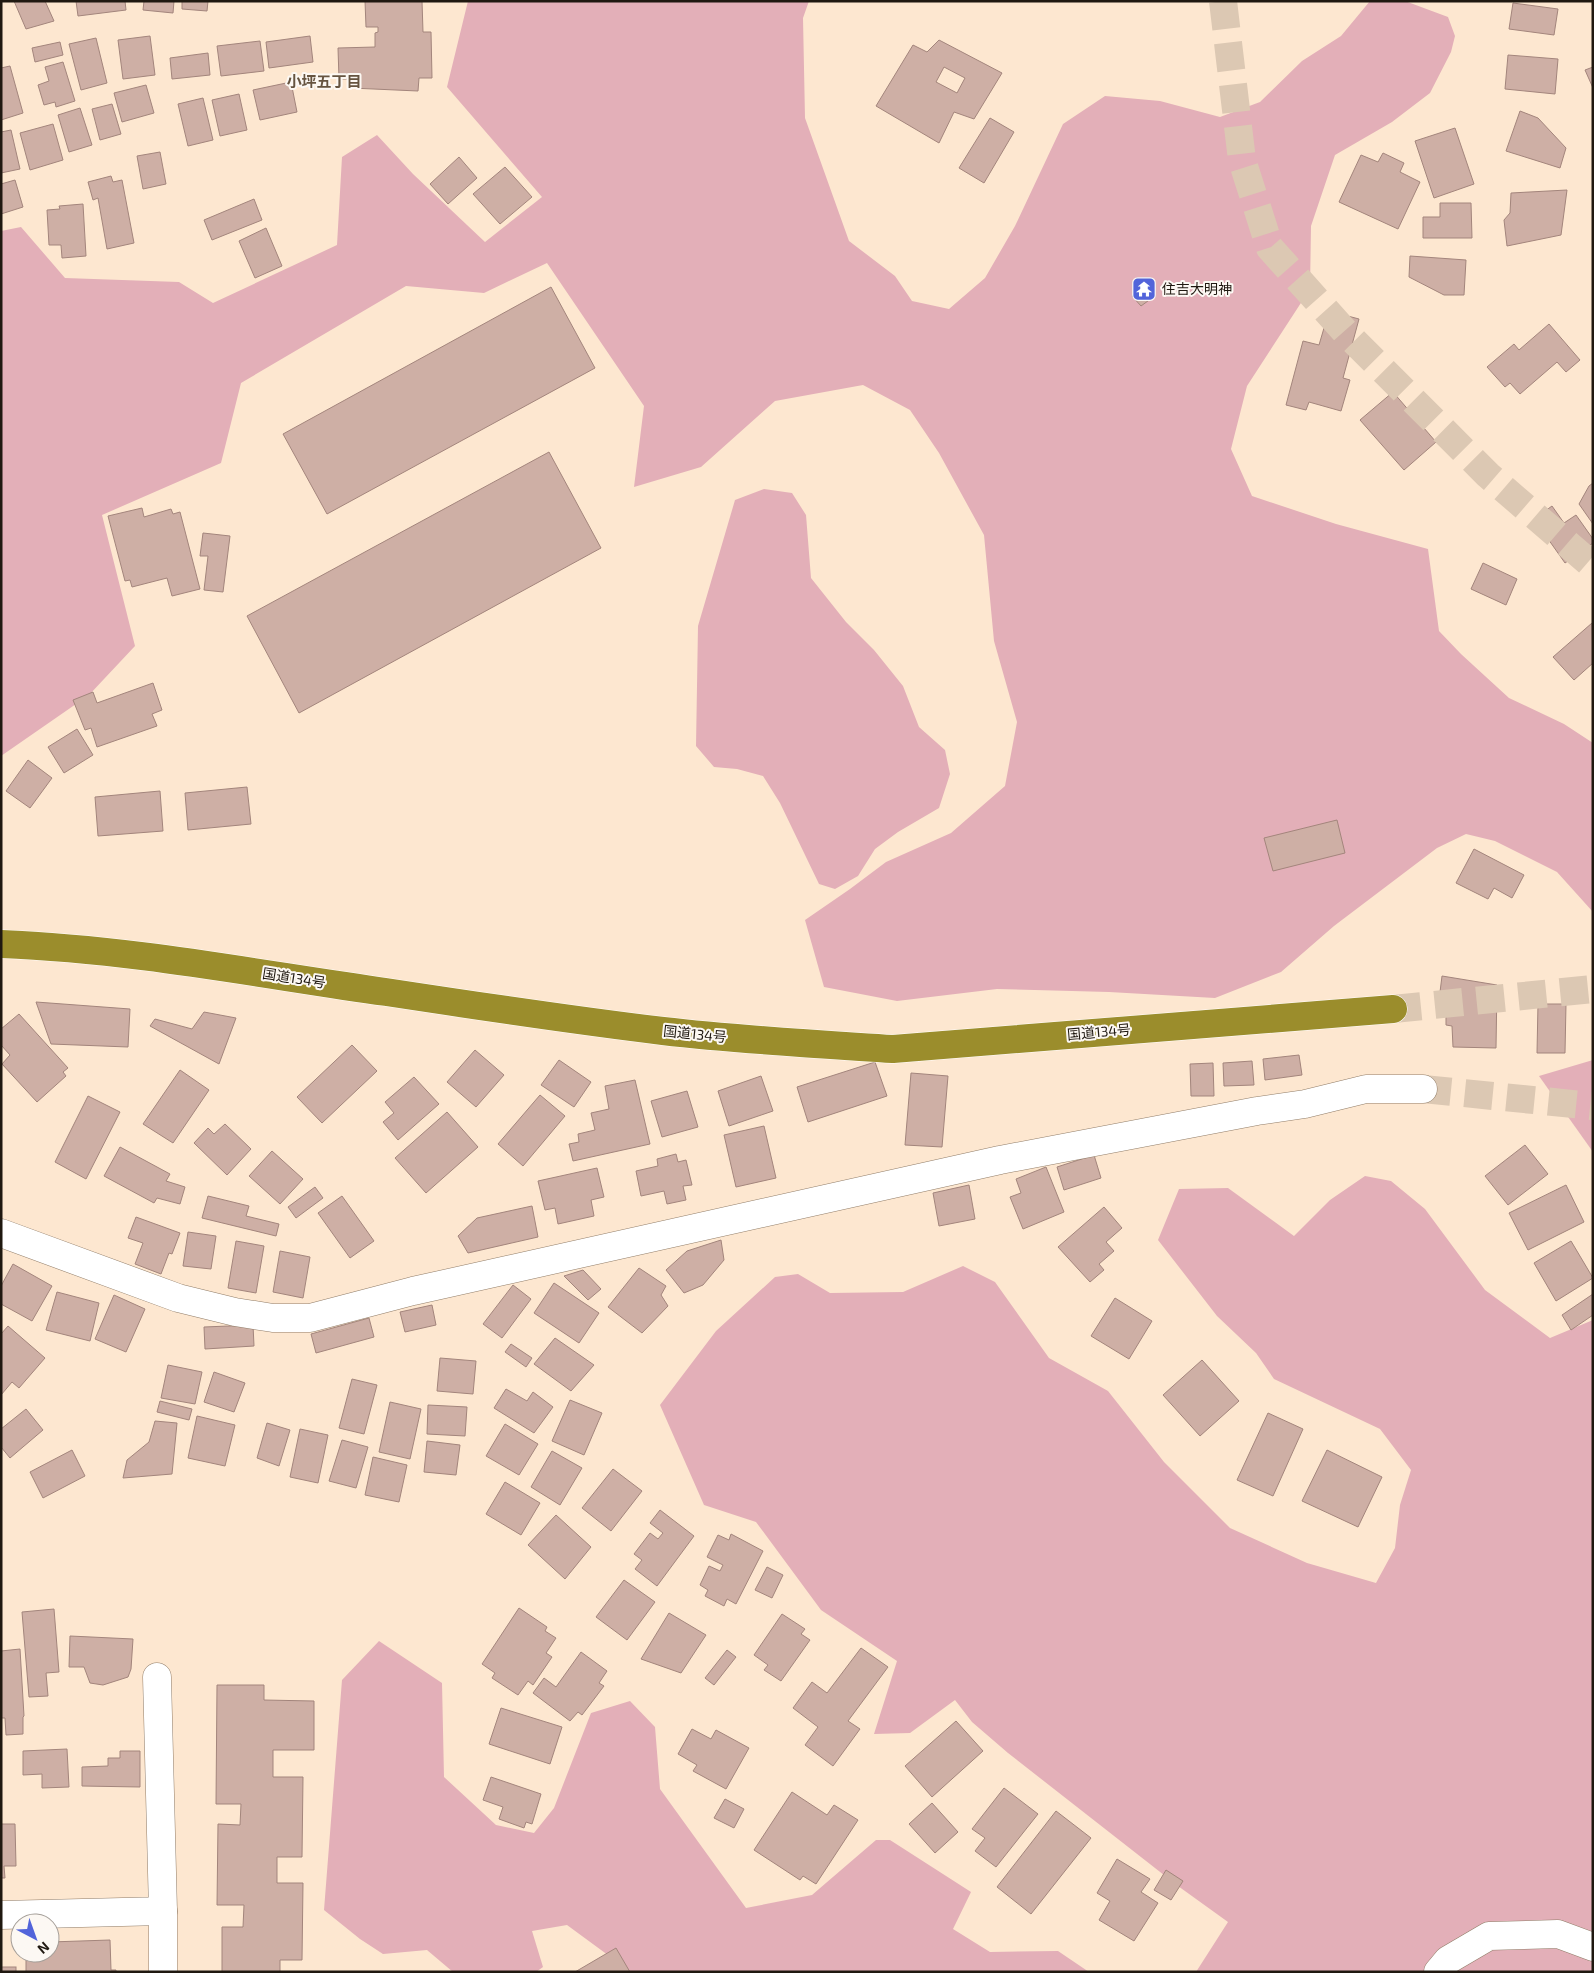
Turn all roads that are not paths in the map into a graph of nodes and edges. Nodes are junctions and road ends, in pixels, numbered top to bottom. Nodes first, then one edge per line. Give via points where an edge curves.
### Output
1 (1, 944) edge
2 (1393, 1009) tunnel mouth
3 (1423, 1089) tunnel mouth
4 (1, 1233) edge
5 (157, 1677) dead end
6 (163, 1911) junction
7 (1, 1915) edge
8 (1593, 1947) edge
9 (163, 1972) edge
10 (1438, 1972) edge

1 - 2 highway, 国道134号 via 161,958 662,1031 893,1049
3 - 4 street via 1366,1089 1305,1104 1000,1160 413,1291 310,1318 273,1318 178,1298
5 - 6 street
6 - 7 street
6 - 9 street
8 - 10 street via 1558,1934 1489,1936 1448,1960

